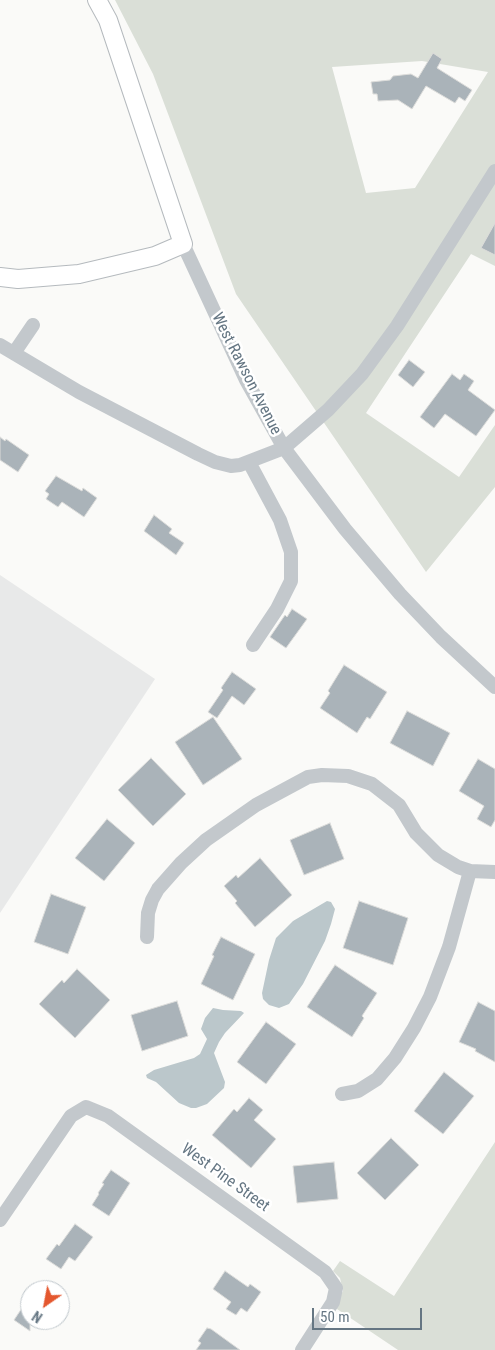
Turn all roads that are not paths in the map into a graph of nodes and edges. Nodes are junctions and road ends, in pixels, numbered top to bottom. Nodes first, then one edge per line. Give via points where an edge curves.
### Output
1 (97, 0) edge
2 (495, 171) edge
3 (183, 244) junction
4 (0, 277) edge
5 (33, 325) dead end
6 (0, 345) edge
7 (14, 353) junction
8 (284, 448) junction
9 (249, 462) junction
10 (253, 645) dead end
11 (495, 687) edge
12 (470, 871) junction
13 (495, 872) edge
14 (147, 938) dead end
15 (342, 1094) dead end
16 (0, 1220) edge
17 (302, 1350) edge

1 - 3 main road, West Rawson Avenue via 108,20
2 - 8 street via 397,326 362,374 328,410
3 - 4 main road via 155,256 79,274 18,279
3 - 8 street, West Rawson Avenue via 246,380
5 - 7 street
6 - 7 street
7 - 9 street via 79,392 198,454 230,466
8 - 9 street
8 - 11 street, West Rawson Avenue via 345,529 400,594
9 - 10 street via 280,520 291,552 291,581
12 - 13 street
12 - 14 street via 432,850 416,833 399,805 372,784 336,774 308,777 231,821 181,863 152,900
12 - 15 street via 446,955 414,1028 377,1079 358,1091
16 - 17 street, West Pine Street via 71,1116 86,1107 108,1116 324,1272 336,1288 333,1302

